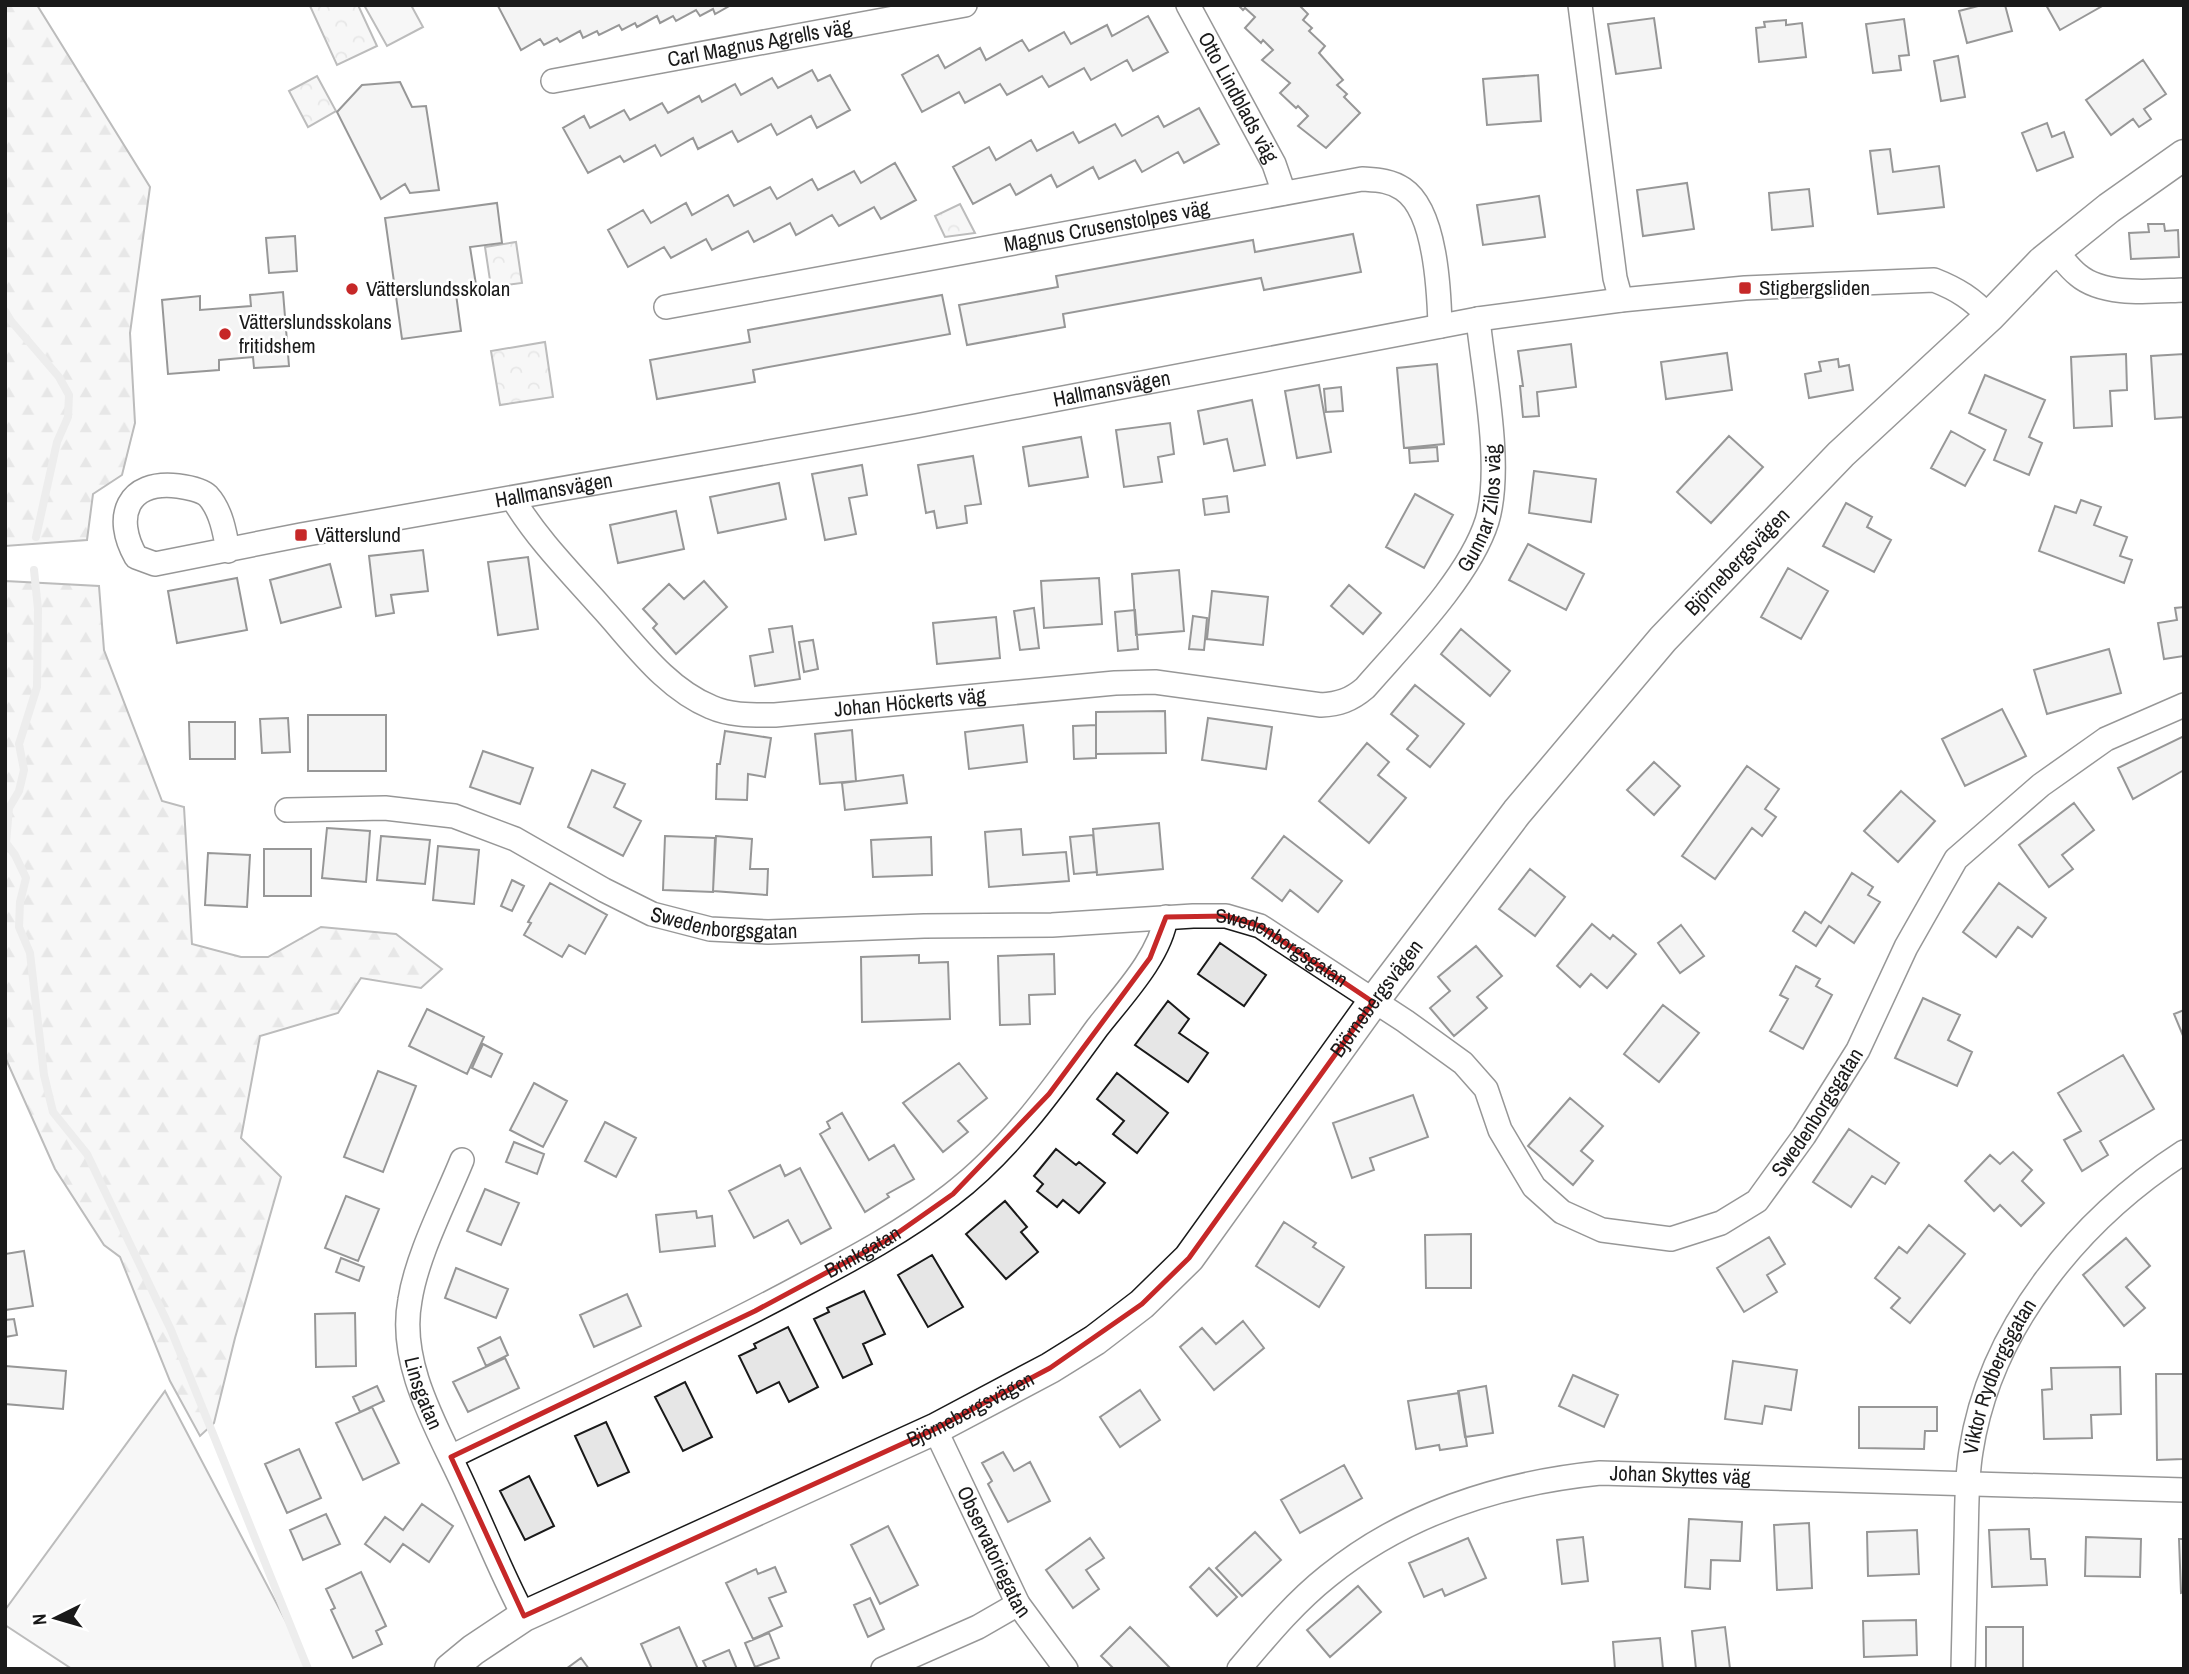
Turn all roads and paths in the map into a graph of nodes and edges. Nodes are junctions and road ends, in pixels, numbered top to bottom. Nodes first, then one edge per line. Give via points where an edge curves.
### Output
1 (965, 5) edge
2 (1188, 5) edge
3 (1580, 5) edge
4 (553, 81) dead end
5 (2184, 155) edge
6 (1284, 193) junction
7 (2056, 251) junction
8 (2184, 290) edge
9 (1621, 300) junction
10 (666, 307) dead end
11 (1989, 317) junction
12 (1478, 319) junction
13 (1440, 326) junction
14 (513, 499) junction
15 (228, 551) junction
16 (1383, 667) joint
17 (2184, 705) edge
18 (287, 810) dead end
19 (1166, 917) junction
20 (1373, 1002) junction
21 (2184, 1152) edge
22 (462, 1160) dead end
23 (935, 1429) junction
24 (451, 1457) junction
25 (1967, 1483) junction
26 (2184, 1490) edge
27 (1018, 1604) junction
28 (524, 1616) junction
29 (450, 1669) edge
30 (883, 1669) edge
31 (1066, 1669) edge
32 (1239, 1669) edge
33 (1963, 1669) edge

1 - 4 street, Carl Magnus Agrells väg
2 - 6 street, Otto Lindblads väg via 1274,164
3 - 9 street
5 - 7 street, Björnebergsvägen
6 - 10 street, Magnus Crusenstolpes väg
6 - 13 street, Magnus Crusenstolpes väg via 1362,179 1384,180 1402,188 1416,201 1426,223
7 - 8 street via 2079,277 2104,287
7 - 11 street, Björnebergsvägen
9 - 11 street, Hallmansvägen via 1745,288 1934,280 1958,289
9 - 12 street, Hallmansvägen
11 - 20 street, Björnebergsvägen via 1841,454 1663,639 1517,812
12 - 13 street, Hallmansvägen
12 - 16 street, Gunnar Zilos väg via 1492,450 1487,519 1476,548 1445,593
13 - 14 street, Hallmansvägen
14 - 15 street, Hallmansvägen
14 - 16 street, Johan Höckerts väg via 531,528 657,669 681,691 713,708 743,715 1142,682 1336,704 1352,699
15 - 15 street, Hallmansvägen via 155,564 136,557 127,542 125,512 144,488 164,484 187,487 207,495 219,515
17 - 20 street, Swedenborgsgatan via 2106,739 2040,785 1956,859 1906,947 1858,1050 1804,1136 1757,1201 1721,1223 1671,1239 1602,1230 1562,1212 1534,1186 1500,1130 1486,1088 1464,1063
18 - 19 street, Swedenborgsgatan via 385,808 454,816 515,839 652,914 710,929 768,933
19 - 20 street, Swedenborgsgatan via 1226,916 1260,926
19 - 24 street, Brinkgatan via 1150,958 1049,1094 1008,1143 953,1194 889,1239 755,1311
20 - 23 street, Björnebergsvägen via 1189,1258 1142,1304 1050,1368
21 - 25 street, Viktor Rydbergsgatan via 2113,1207 2030,1301 1992,1371 1978,1413
22 - 24 street, Linsgatan via 421,1261 409,1300 408,1323 414,1371
23 - 27 street, Observatoriegatan
23 - 28 street, Björnebergsvägen
24 - 28 street, Linsgatan
25 - 26 street, Johan Skyttes väg
25 - 32 street, Johan Skyttes väg via 1600,1473 1512,1486 1414,1522 1328,1575 1285,1615
25 - 33 street, Viktor Rydbergsgatan
27 - 30 street
27 - 31 street, Observatoriegatan
28 - 29 street, Björnebergsvägen

